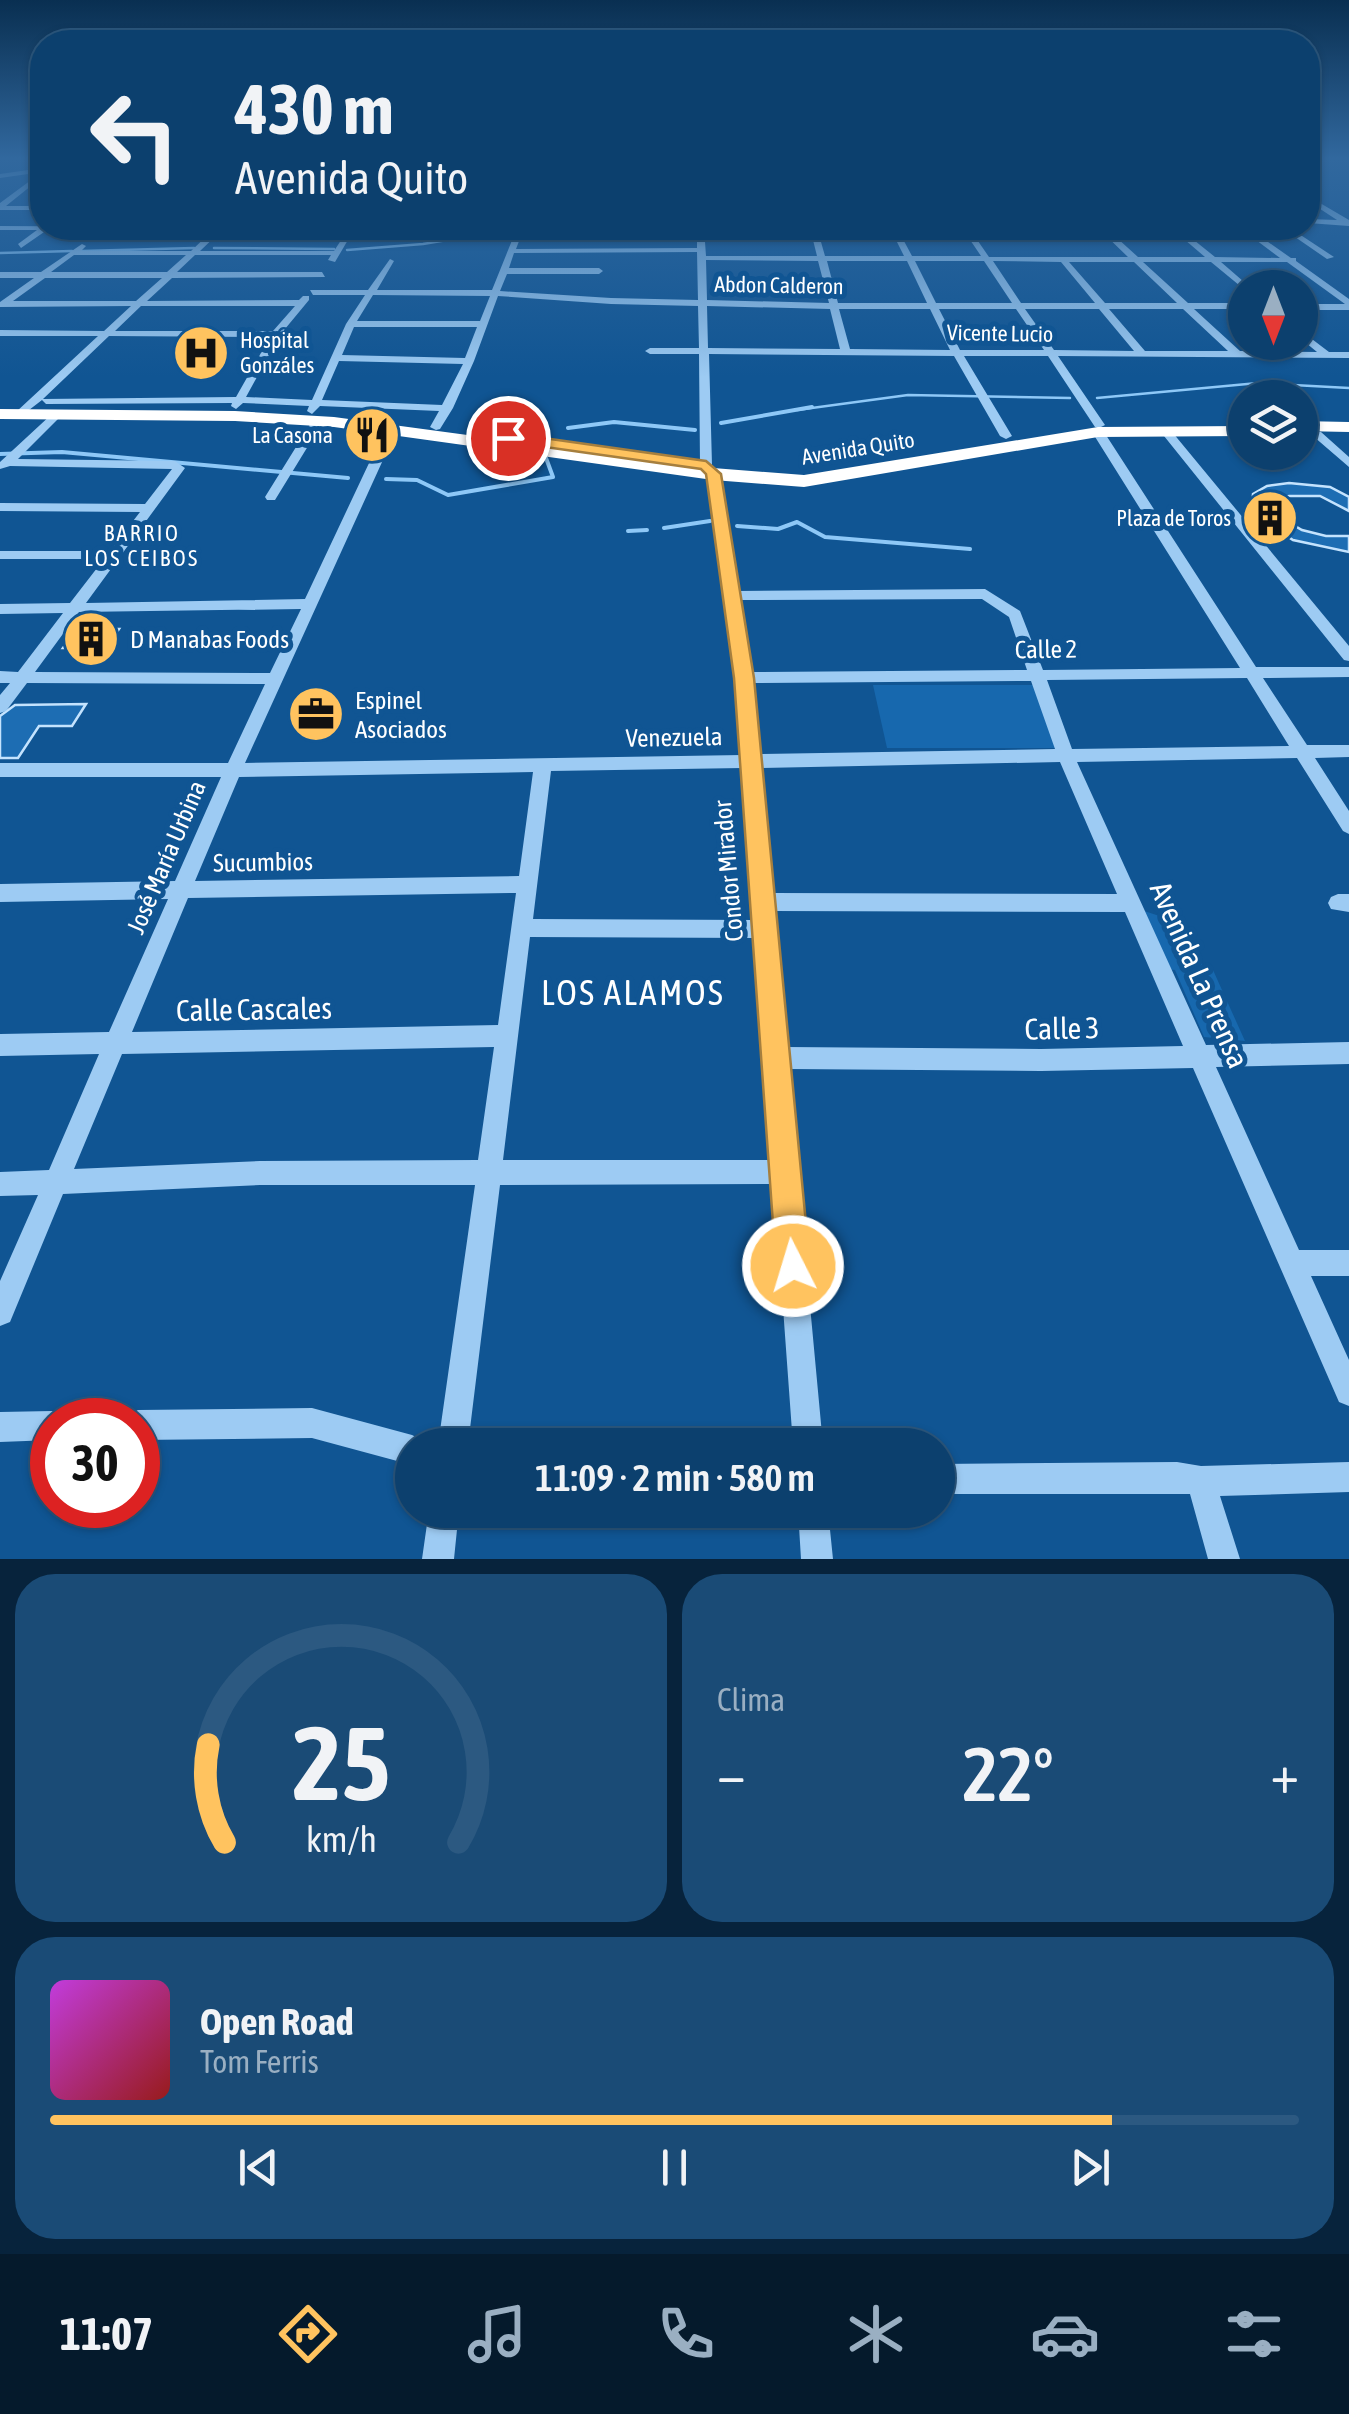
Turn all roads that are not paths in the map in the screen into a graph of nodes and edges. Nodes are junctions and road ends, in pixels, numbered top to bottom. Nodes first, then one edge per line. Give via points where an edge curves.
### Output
1 (30, 239) edge
2 (90, 240) edge
3 (210, 240) edge
4 (214, 240) edge
5 (345, 240) edge
6 (515, 240) edge
7 (701, 240) edge
8 (817, 240) edge
9 (900, 240) edge
10 (975, 240) edge
11 (1115, 240) edge
12 (1190, 240) edge
13 (1262, 240) edge
14 (1304, 240) edge
15 (21, 246) dead end
16 (604, 250) junction
17 (201, 251) junction
18 (511, 251) junction
19 (73, 253) junction
20 (337, 253) junction
21 (701, 254) junction
22 (1330, 257) dead end
23 (821, 258) junction
24 (909, 258) junction
25 (988, 258) junction
26 (1062, 258) junction
27 (1135, 259) junction
28 (1216, 260) junction
29 (1293, 260) junction
30 (390, 261) dead end
31 (504, 271) junction
32 (599, 271) junction
33 (1228, 271) edge
34 (176, 274) junction
35 (0, 275) edge
36 (42, 275) junction
37 (322, 275) junction
38 (313, 292) junction
39 (368, 292) junction
40 (495, 293) junction
41 (594, 299) junction
42 (146, 303) junction
43 (302, 303) junction
44 (704, 304) junction
45 (1019, 305) junction
46 (1104, 305) junction
47 (1349, 305) edge
48 (2, 306) edge
49 (833, 306) junction
50 (935, 306) junction
51 (1187, 306) junction
52 (1228, 306) edge
53 (1318, 306) edge
54 (351, 324) junction
55 (483, 324) junction
56 (0, 333) edge
57 (113, 334) junction
58 (276, 334) junction
59 (1228, 345) edge
60 (1318, 348) edge
61 (704, 350) junction
62 (650, 351) dead end
63 (846, 352) junction
64 (957, 353) junction
65 (1050, 354) junction
66 (1142, 354) junction
67 (1228, 355) edge
68 (1318, 355) edge
69 (1326, 355) junction
70 (1349, 355) edge
71 (335, 358) junction
72 (469, 360) junction
73 (0, 399) edge
74 (237, 406) junction
75 (448, 408) junction
76 (36, 411) junction
77 (0, 412) edge
78 (314, 412) junction
79 (392, 427) junction
80 (436, 428) junction
81 (1228, 428) edge
82 (1228, 428) edge
83 (1099, 429) junction
84 (1164, 430) junction
85 (1318, 431) edge
86 (1349, 431) edge
87 (1006, 436) junction
88 (1318, 440) edge
89 (1349, 463) edge
90 (6, 464) edge
91 (710, 470) junction
92 (272, 498) dead end
93 (0, 507) edge
94 (149, 508) junction
95 (0, 555) edge
96 (114, 555) junction
97 (733, 596) junction
98 (310, 604) junction
99 (0, 609) edge
100 (74, 609) junction
101 (1349, 656) edge
102 (1349, 672) edge
103 (1252, 673) junction
104 (1040, 674) junction
105 (0, 677) edge
106 (21, 677) junction
107 (744, 678) junction
108 (276, 679) junction
109 (0, 707) edge
110 (1349, 751) edge
111 (1300, 753) junction
112 (1066, 757) junction
113 (752, 761) junction
114 (543, 764) junction
115 (0, 770) edge
116 (234, 770) junction
117 (1349, 826) edge
118 (527, 884) junction
119 (183, 888) junction
120 (0, 893) edge
121 (762, 902) junction
122 (1130, 903) junction
123 (522, 928) junction
124 (766, 929) junction
125 (508, 1036) junction
126 (116, 1042) junction
127 (0, 1045) edge
128 (1349, 1052) edge
129 (1200, 1057) junction
130 (776, 1058) junction
131 (785, 1172) junction
132 (489, 1175) junction
133 (56, 1183) junction
134 (0, 1184) edge
135 (1349, 1262) edge
136 (1292, 1263) junction
137 (0, 1312) edge
138 (1349, 1392) edge
139 (160, 1425) edge
140 (30, 1426) edge
141 (0, 1427) edge
142 (455, 1428) edge
143 (807, 1428) edge
144 (395, 1445) edge
145 (1349, 1477) edge
146 (955, 1478) edge
147 (1201, 1480) junction
148 (442, 1528) edge
149 (814, 1528) edge
150 (438, 1559) edge
151 (816, 1559) edge
152 (1224, 1559) edge

1 - 15 street
2 - 19 street
3 - 17 street
4 - 17 street
5 - 20 street
6 - 18 street
7 - 21 street, Condor Mirador
8 - 23 street
9 - 24 street
10 - 25 street
11 - 27 street
12 - 28 street
13 - 29 street
14 - 22 street
16 - 18 street
16 - 21 street
16 - 32 street
17 - 19 street
17 - 20 street
17 - 34 street
18 - 31 street
19 - 36 street
20 - 37 street
21 - 23 street
21 - 44 street, Condor Mirador
23 - 24 street
23 - 49 street
24 - 25 street
24 - 50 street
25 - 26 street
25 - 45 street
26 - 27 street
26 - 46 street
27 - 28 street
27 - 51 street
28 - 29 street
28 - 33 street
29 - 47 street
30 - 39 street
31 - 32 street
31 - 40 street
32 - 41 street
34 - 36 street
34 - 37 street
34 - 42 street
35 - 36 street
36 - 48 street
37 - 38 street
38 - 39 street, Abdon Calderon
38 - 43 street
39 - 40 street, Abdon Calderon
39 - 54 street
40 - 41 street, Abdon Calderon
40 - 55 street
41 - 44 street, Abdon Calderon
42 - 43 street
42 - 48 street
42 - 57 street
43 - 58 street
44 - 49 street, Abdon Calderon
44 - 61 street, Condor Mirador
45 - 46 street, Abdon Calderon
45 - 50 street, Abdon Calderon
45 - 65 street
46 - 51 street, Abdon Calderon
46 - 66 street
47 - 53 street
49 - 50 street, Abdon Calderon
49 - 63 street
50 - 64 street
51 - 52 street, Abdon Calderon
51 - 59 street
54 - 55 street
54 - 71 street
55 - 72 street
56 - 57 street
57 - 58 street
57 - 76 street
57 - 76 street
58 - 74 street
60 - 69 street
61 - 62 street, Vicente Lucio
61 - 63 street, Vicente Lucio
61 - 91 street, Condor Mirador
63 - 64 street, Vicente Lucio
64 - 65 street, Vicente Lucio
64 - 87 street
65 - 66 street, Vicente Lucio
65 - 83 street
66 - 67 street, Vicente Lucio
68 - 69 street, Vicente Lucio
69 - 70 street, Vicente Lucio
71 - 72 street
71 - 78 street
72 - 75 street
73 - 76 highway
74 - 76 highway, Avenida Quito
74 - 78 highway, Avenida Quito
75 - 78 street
75 - 80 street
76 - 77 highway, Avenida Quito
76 - 78 highway, Avenida Quito
76 - 90 street via 29,441
78 - 79 highway, Avenida Quito
78 - 80 highway, Avenida Quito
78 - 92 street
79 - 91 highway, Avenida Quito
79 - 98 street, José María Urbina
80 - 91 highway, Avenida Quito
81 - 83 highway, Avenida Quito
82 - 84 highway, Avenida Quito
83 - 84 highway, Avenida Quito
83 - 87 highway, Avenida Quito
83 - 91 highway, Avenida Quito via 818,480
83 - 103 street
84 - 101 street
85 - 86 highway
87 - 91 highway, Avenida Quito via 804,474
88 - 89 street
90 - 94 street via 178,466
91 - 97 street, Condor Mirador
93 - 94 street
94 - 96 street
95 - 96 street
96 - 100 street
97 - 104 street, Avenida La Prensa via 986,594 1015,614
97 - 107 street, Condor Mirador
98 - 100 street
98 - 108 street, José María Urbina
99 - 100 street
100 - 106 street
102 - 103 street, Calle 2
103 - 104 street, Calle 2
103 - 111 street
104 - 107 street, Calle 2
104 - 112 street, Avenida La Prensa
105 - 106 street
106 - 108 street
106 - 109 street
107 - 113 street, Condor Mirador
108 - 116 street, José María Urbina
110 - 111 street, Venezuela
111 - 112 street, Venezuela
111 - 117 street
112 - 113 street, Venezuela
112 - 122 street, Avenida La Prensa
113 - 114 street, Venezuela
113 - 121 street, Condor Mirador
114 - 116 street, Venezuela
114 - 118 street
115 - 116 street, Venezuela
116 - 119 street, José María Urbina
118 - 119 street, Sucumbios
118 - 123 street
119 - 120 street, Sucumbios
119 - 126 street, José María Urbina
121 - 122 street
121 - 124 street, Condor Mirador
122 - 129 street, Avenida La Prensa
123 - 124 street
123 - 125 street
124 - 130 street, Condor Mirador
125 - 126 street, Calle Cascales
125 - 132 street
126 - 127 street, Calle Cascales
126 - 133 street, José María Urbina
128 - 129 street, Calle 3
129 - 130 street, Calle 3
129 - 136 street, Avenida La Prensa
130 - 131 street, Condor Mirador
131 - 132 street
131 - 143 street, Condor Mirador
132 - 133 street via 260,1173
132 - 142 street
133 - 134 street
133 - 137 street, José María Urbina
135 - 136 street
136 - 138 street, Avenida La Prensa
139 - 144 street via 312,1423
140 - 141 street
145 - 147 street
146 - 147 street
147 - 152 street
148 - 150 street
149 - 151 street

